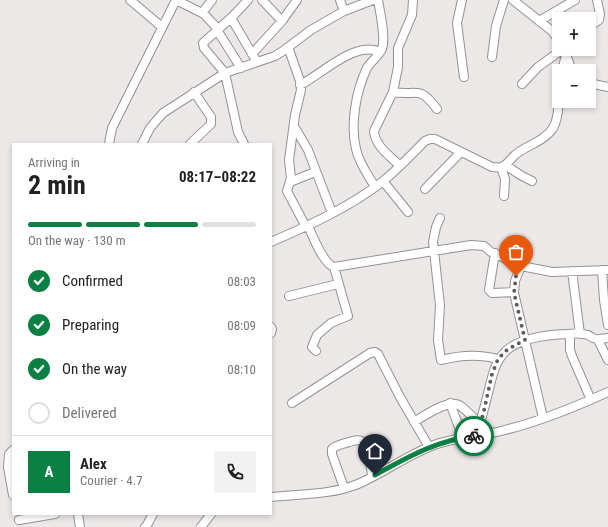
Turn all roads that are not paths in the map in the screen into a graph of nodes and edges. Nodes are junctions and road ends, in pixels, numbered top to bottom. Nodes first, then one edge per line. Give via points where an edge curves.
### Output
1 (130, 0) edge
2 (176, 0) edge
3 (212, 0) edge
4 (248, 0) edge
5 (262, 0) edge
6 (297, 0) edge
7 (340, 0) edge
8 (372, 0) edge
9 (378, 0) edge
10 (413, 0) edge
11 (462, 0) edge
12 (504, 0) edge
13 (513, 0) edge
14 (575, 0) edge
15 (597, 0) edge
16 (344, 11) junction
17 (202, 13) junction
18 (231, 18) junction
19 (282, 21) junction
20 (539, 21) junction
21 (596, 22) edge
22 (162, 27) junction
23 (218, 30) junction
24 (552, 31) edge
25 (288, 47) junction
26 (380, 52) junction
27 (252, 54) junction
28 (556, 56) edge
29 (492, 57) dead end
30 (257, 62) junction
31 (240, 68) junction
32 (225, 73) junction
33 (464, 77) dead end
34 (522, 84) dead end
35 (300, 85) junction
36 (596, 85) edge
37 (608, 88) edge
38 (194, 92) junction
39 (393, 92) junction
40 (558, 108) edge
41 (437, 110) dead end
42 (294, 126) junction
43 (109, 143) edge
44 (142, 143) edge
45 (191, 143) edge
46 (244, 143) edge
47 (461, 152) junction
48 (400, 166) junction
49 (503, 166) junction
50 (315, 172) junction
51 (383, 181) junction
52 (532, 181) dead end
53 (290, 182) junction
54 (375, 187) junction
55 (425, 189) dead end
56 (504, 196) dead end
57 (408, 212) dead end
58 (332, 213) junction
59 (440, 218) dead end
60 (307, 226) junction
61 (272, 242) edge
62 (434, 251) junction
63 (495, 253) junction
64 (521, 266) junction
65 (334, 267) junction
66 (605, 270) edge
67 (572, 271) junction
68 (338, 284) junction
69 (514, 292) junction
70 (289, 296) dead end
71 (608, 325) edge
72 (570, 334) junction
73 (580, 334) junction
74 (608, 338) edge
75 (525, 340) junction
76 (598, 340) junction
77 (316, 351) dead end
78 (498, 359) junction
79 (608, 360) edge
80 (608, 392) edge
81 (591, 400) junction
82 (292, 403) dead end
83 (450, 403) junction
84 (543, 418) junction
85 (414, 422) junction
86 (480, 424) junction
87 (475, 436) junction
88 (463, 438) junction
89 (429, 447) junction
90 (12, 451) edge
91 (372, 476) junction
92 (12, 482) edge
93 (344, 488) junction
94 (272, 497) edge
95 (49, 515) edge
96 (78, 515) edge
97 (152, 515) edge
98 (210, 515) edge
99 (19, 520) edge
100 (80, 527) edge
101 (145, 527) edge
102 (201, 527) edge

1 - 22 street
2 - 17 street
2 - 22 street
3 - 17 street
4 - 18 street
5 - 19 street
6 - 19 street
7 - 16 street
8 - 16 street
9 - 26 street via 383,38
10 - 39 street via 412,15 398,48
11 - 33 street via 457,23
12 - 29 street via 497,22
13 - 20 street
14 - 20 street
15 - 21 street via 600,14
16 - 25 street
17 - 23 street
18 - 23 street
18 - 27 street
19 - 27 street
20 - 24 street
22 - 43 street via 112,128
23 - 31 street
23 - 32 street via 203,45
25 - 30 street via 274,56
25 - 35 street
26 - 35 street via 371,50 344,56
26 - 54 street via 367,68 354,111 356,149
27 - 30 street
28 - 34 street via 538,67
30 - 31 street
31 - 32 street
32 - 38 street
32 - 46 street via 238,132
35 - 42 street
36 - 37 street
38 - 44 street via 163,113 150,128
38 - 45 street via 212,120
39 - 41 street via 422,94
39 - 48 street via 374,131 378,145
40 - 49 street via 556,124 552,130
42 - 50 street via 308,150
42 - 53 street via 289,160
47 - 48 street via 430,139
47 - 49 street via 492,167
47 - 55 street
48 - 51 street
49 - 52 street
49 - 56 street
50 - 53 street
50 - 58 street
51 - 54 street
51 - 57 street
53 - 60 street via 287,191
54 - 58 street
58 - 60 street
59 - 62 street via 434,236
60 - 61 street
60 - 65 street via 325,260 329,266
62 - 63 street via 471,245 484,246
62 - 65 street
62 - 78 street via 440,305 438,340 441,360 461,356
63 - 64 street
63 - 69 street via 490,290 492,293
64 - 67 street via 552,272
64 - 69 street
65 - 68 street
66 - 67 street
66 - 71 street via 604,300
67 - 73 street
68 - 70 street
68 - 77 street via 348,316 330,323 317,335 312,347
69 - 75 street
72 - 73 street
72 - 75 street
72 - 81 street via 570,350
73 - 76 street
74 - 76 street
75 - 78 street via 508,349
75 - 84 street
76 - 79 street
78 - 86 street
80 - 81 street
81 - 84 street
82 - 85 street via 370,352 375,352
83 - 85 street
83 - 86 street via 460,406
83 - 88 street
84 - 87 street via 506,430
85 - 89 street
86 - 87 street
87 - 88 street
88 - 89 street
89 - 91 street
90 - 92 street via 9,454 8,467
91 - 93 street
91 - 93 street via 368,455 361,440 335,446 332,454
93 - 94 street
95 - 99 street
96 - 100 street
97 - 101 street
98 - 102 street

